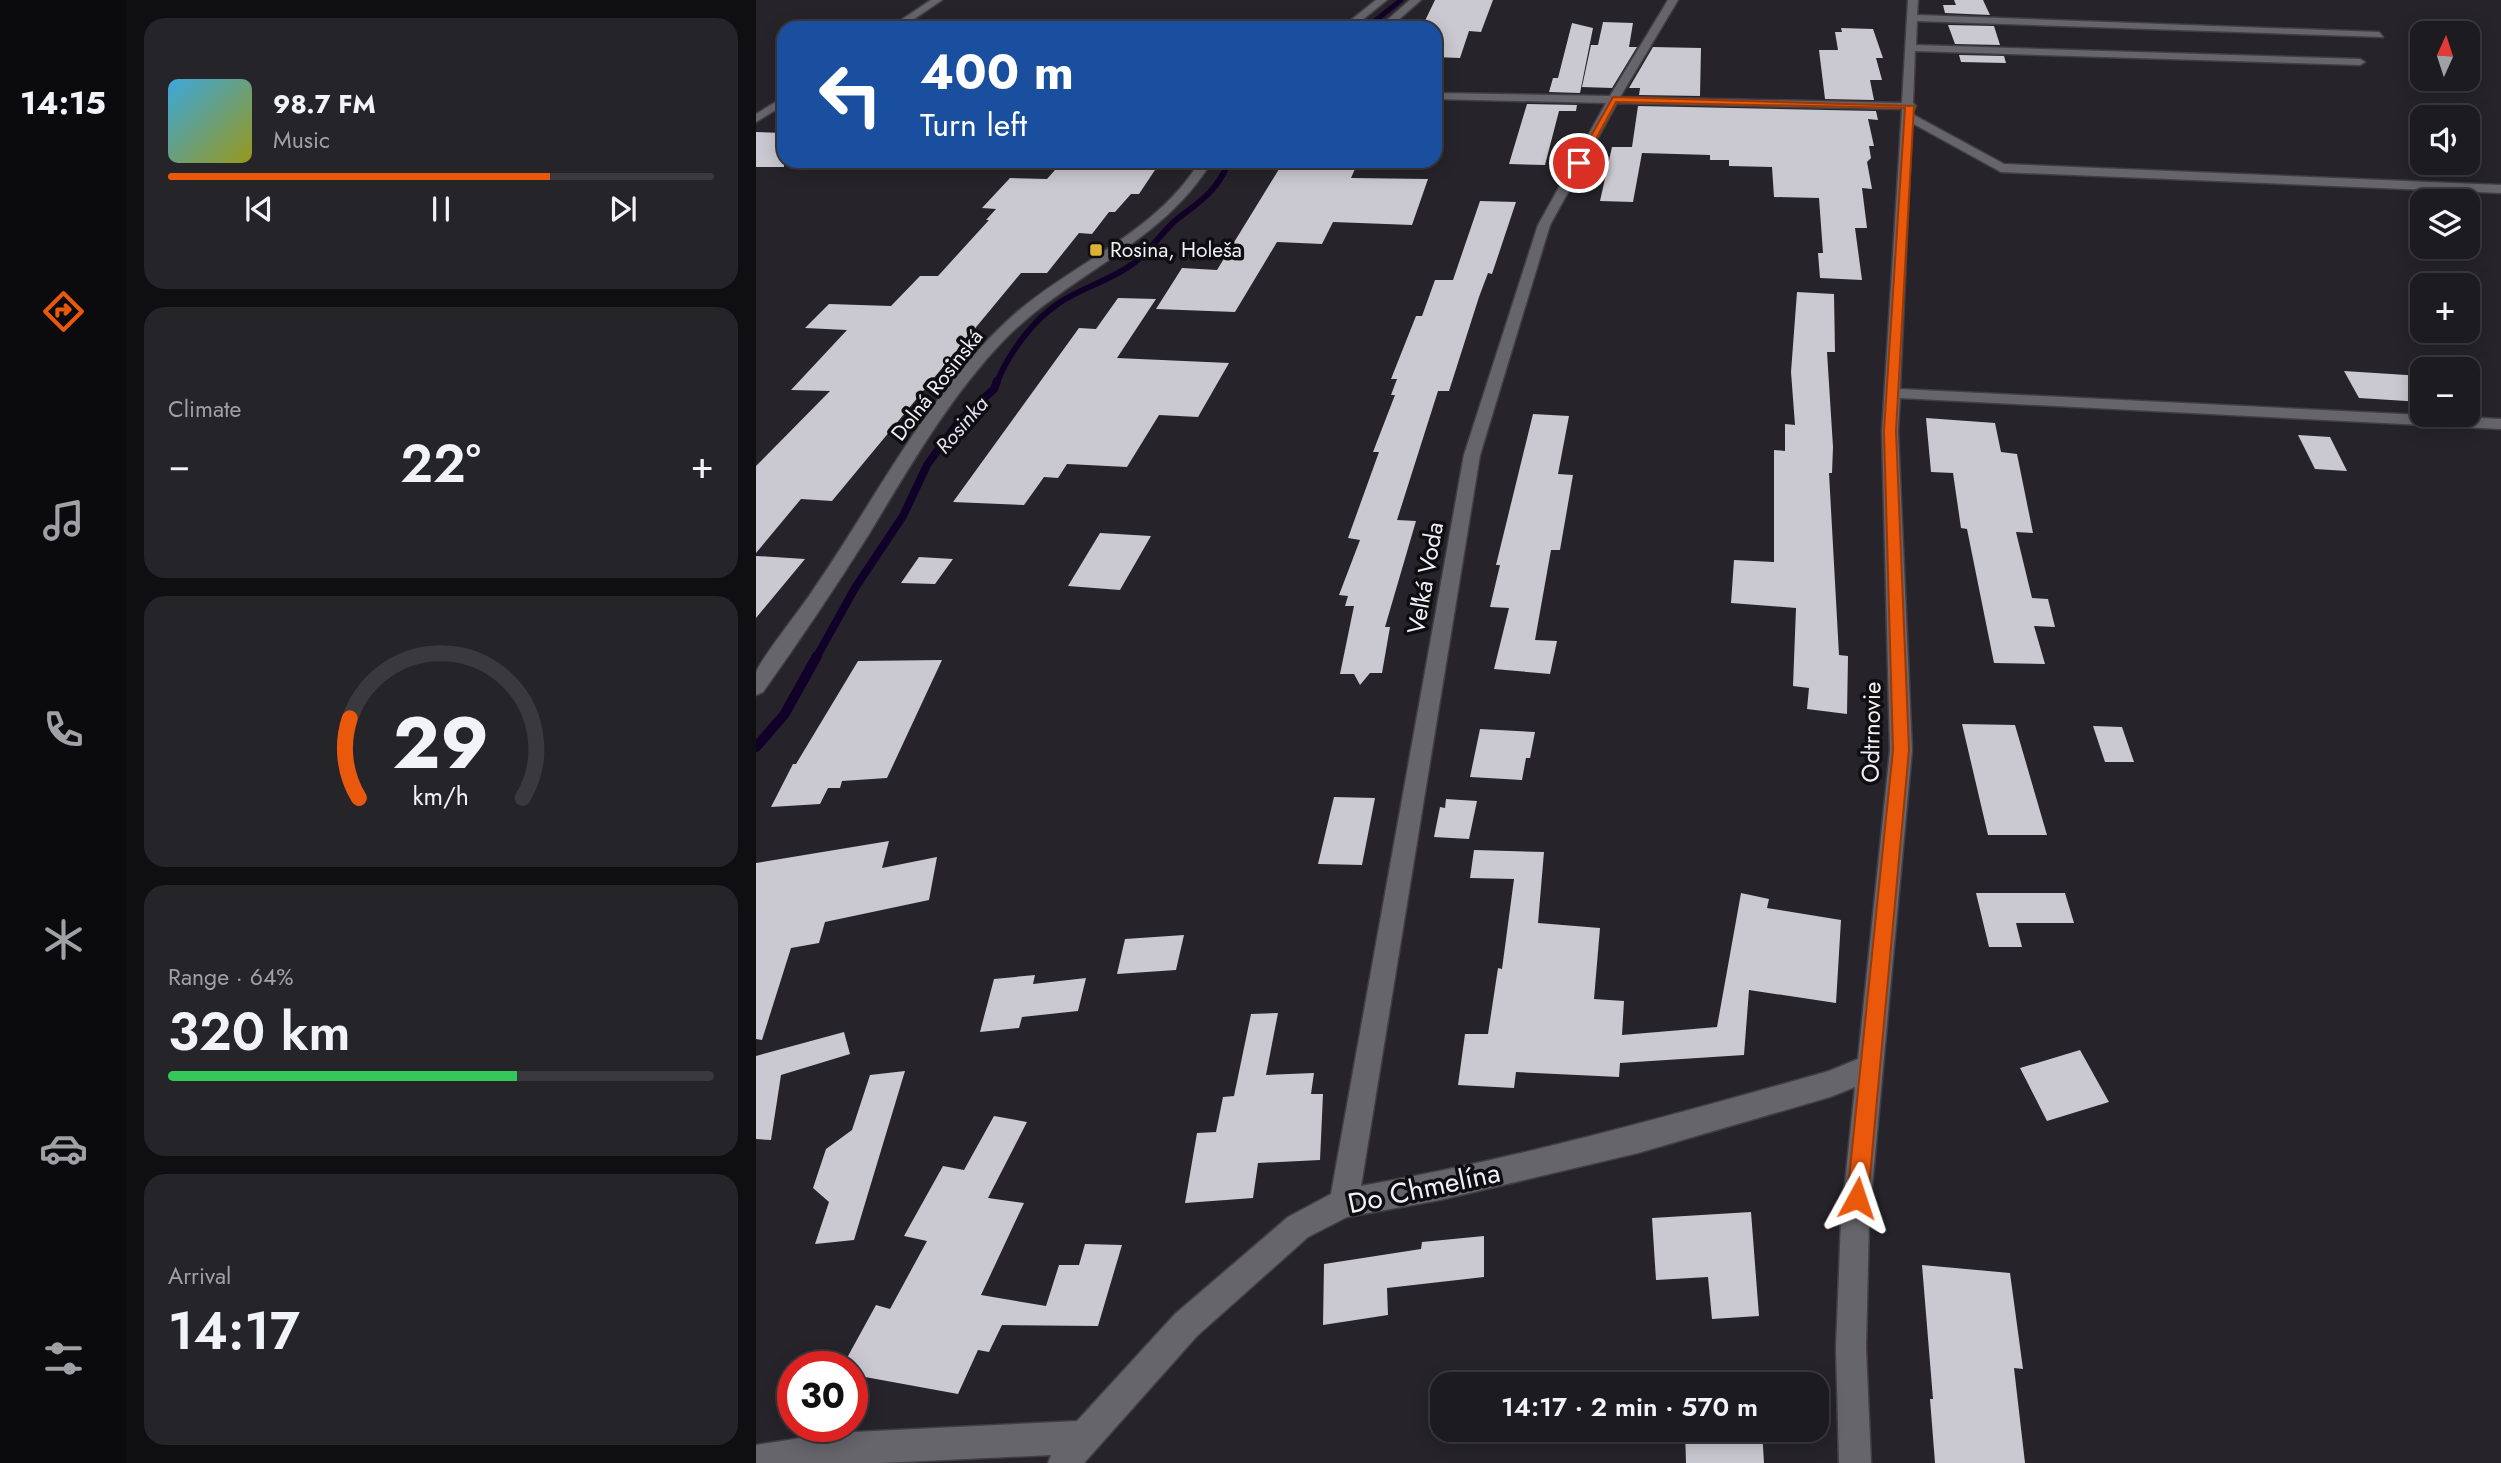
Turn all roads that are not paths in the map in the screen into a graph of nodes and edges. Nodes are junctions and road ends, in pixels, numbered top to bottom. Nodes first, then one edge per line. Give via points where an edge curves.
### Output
1 (937, 0) edge
2 (1382, 0) edge
3 (1416, 0) edge
4 (1673, 0) edge
5 (1913, 9) edge
6 (905, 21) edge
7 (1355, 21) edge
8 (1391, 21) edge
9 (2379, 35) dead end
10 (1912, 48) junction
11 (2360, 62) dead end
12 (1442, 96) edge
13 (1613, 100) junction
14 (777, 105) edge
15 (1909, 112) junction
16 (756, 119) edge
17 (1202, 168) edge
18 (2501, 188) edge
19 (1892, 393) junction
20 (2501, 424) edge
21 (756, 687) edge
22 (1872, 1066) junction
23 (1344, 1203) junction
24 (1084, 1437) junction
25 (756, 1461) edge
26 (1064, 1463) edge
27 (1855, 1463) edge

1 - 6 street
2 - 7 street
3 - 8 street
4 - 13 street, Veľká Voda
5 - 9 street
5 - 10 street, Odtrnovie
10 - 11 street
10 - 15 street, Odtrnovie
12 - 13 street
13 - 15 street
13 - 23 street, Veľká Voda via 1544,225 1472,455
14 - 16 street
15 - 18 street via 2001,168
15 - 19 street, Odtrnovie
17 - 21 street, Dolná Rosinská via 1158,216 1023,315 983,358 919,440
19 - 20 street
19 - 22 street, Odtrnovie via 1901,750
22 - 23 street, Do Chmelína via 1830,1084 1638,1139 1440,1186
22 - 27 street, Odtrnovie via 1855,1221 1851,1348
23 - 24 street, Do Chmelína via 1298,1227 1186,1325
24 - 25 street via 834,1449
24 - 26 street, Do Chmelína

